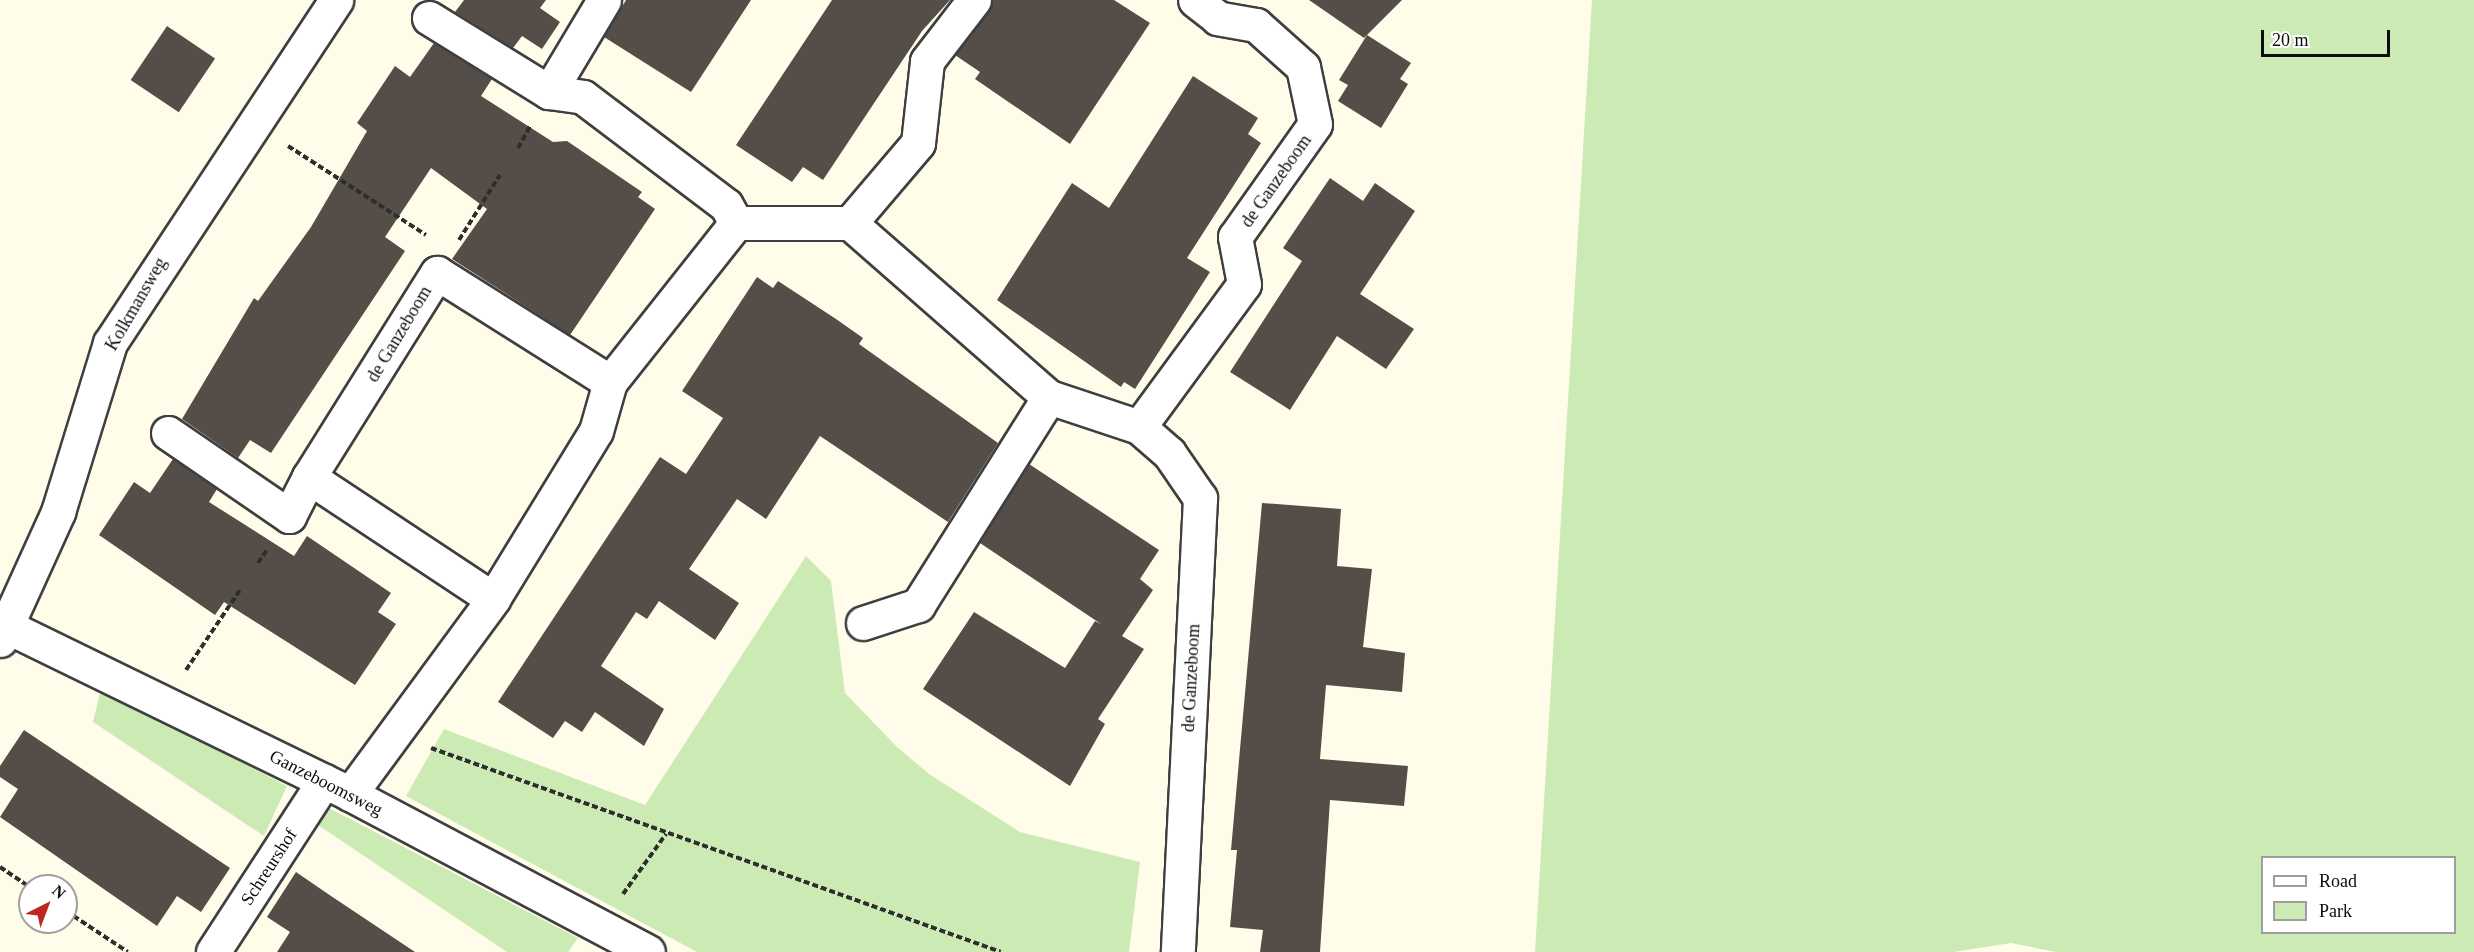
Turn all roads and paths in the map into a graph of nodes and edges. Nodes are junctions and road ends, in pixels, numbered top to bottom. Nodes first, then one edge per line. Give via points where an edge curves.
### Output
1 (336, 0) edge
2 (604, 0) edge
3 (974, 0) edge
4 (1195, 0) edge
5 (429, 18) dead end
6 (549, 92) junction
7 (288, 146) dead end
8 (500, 176) dead end
9 (736, 223) junction
10 (850, 223) junction
11 (444, 262) junction
12 (610, 382) junction
13 (1049, 397) junction
14 (1139, 427) junction
15 (168, 433) dead end
16 (309, 477) junction
17 (240, 590) dead end
18 (493, 599) junction
19 (862, 623) dead end
20 (2, 630) edge
21 (164, 704) junction
22 (397, 735) junction
23 (337, 787) junction
24 (0, 867) edge
25 (18, 879) edge
26 (78, 919) edge
27 (128, 952) edge
28 (213, 952) edge
29 (648, 952) edge
30 (1001, 952) edge
31 (1178, 952) edge

1 - 20 street, Kolkmansweg via 110,343 58,512
2 - 6 street
3 - 10 street via 927,62 918,143
4 - 14 street, de Ganzeboom via 1218,18 1256,26 1304,67 1316,124 1235,237 1244,284
5 - 6 street
6 - 9 street via 583,97 726,205
7 - 11 path
8 - 11 path
9 - 10 street
9 - 12 street
10 - 13 street, de Ganzeboom
11 - 12 street, de Ganzeboom
11 - 16 street, de Ganzeboom
12 - 18 street via 596,431
13 - 14 street, de Ganzeboom
13 - 19 street via 918,605
14 - 31 street, de Ganzeboom via 1169,453 1200,498
15 - 16 street, de Ganzeboom via 289,516
16 - 18 street
17 - 21 path
18 - 22 street
20 - 21 street, Ganzeboomsweg
21 - 23 street, Ganzeboomsweg
22 - 23 street
22 - 30 path
23 - 28 street, Schreurshof
23 - 29 street, Ganzeboomsweg
24 - 25 path
26 - 27 path

